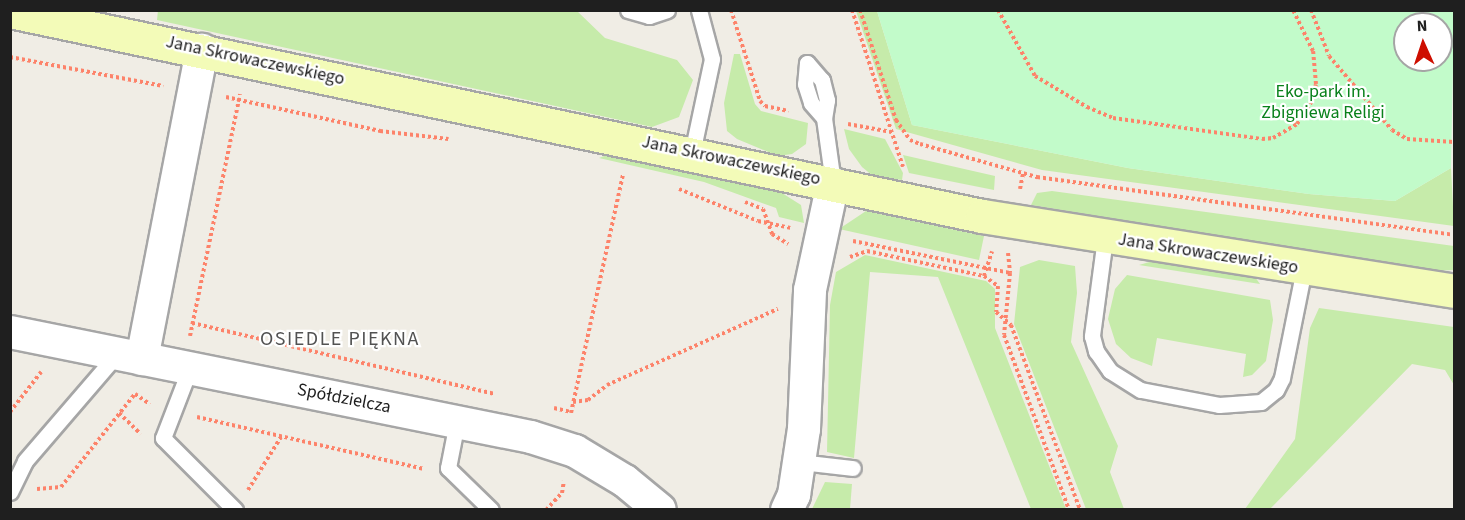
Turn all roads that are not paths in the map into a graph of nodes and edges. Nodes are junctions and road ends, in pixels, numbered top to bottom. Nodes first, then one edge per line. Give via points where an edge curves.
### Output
1 (628, 10) edge
2 (667, 10) edge
3 (699, 10) edge
4 (10, 11) edge
5 (202, 50) junction
6 (824, 118) dead end
7 (692, 153) junction
8 (833, 183) junction
9 (1105, 238) junction
10 (1304, 269) junction
11 (1455, 291) edge
12 (10, 332) edge
13 (129, 356) junction
14 (189, 356) junction
15 (457, 422) junction
16 (800, 462) junction
17 (854, 468) dead end
18 (10, 492) edge
19 (235, 510) edge
20 (491, 510) edge
21 (660, 510) edge
22 (787, 510) edge

1 - 2 lane via 649,16
3 - 7 lane via 712,59
4 - 5 street, Jana Skrowaczewskiego
5 - 7 street, Jana Skrowaczewskiego
5 - 13 street
6 - 8 lane
7 - 8 street, Jana Skrowaczewskiego
8 - 9 street, Jana Skrowaczewskiego
8 - 16 street via 809,296
9 - 10 street, Jana Skrowaczewskiego
9 - 10 lane via 1092,336 1096,351 1110,371 1142,390 1219,405 1261,402 1276,390 1282,378
10 - 11 street, Jana Skrowaczewskiego
12 - 13 street, Spółdzielcza
13 - 14 street, Spółdzielcza
13 - 18 lane via 25,461
14 - 15 street, Spółdzielcza
14 - 19 lane via 163,438
15 - 20 lane via 448,468
15 - 21 street, Spółdzielcza via 531,437 575,451 626,481
16 - 17 lane
16 - 22 street

